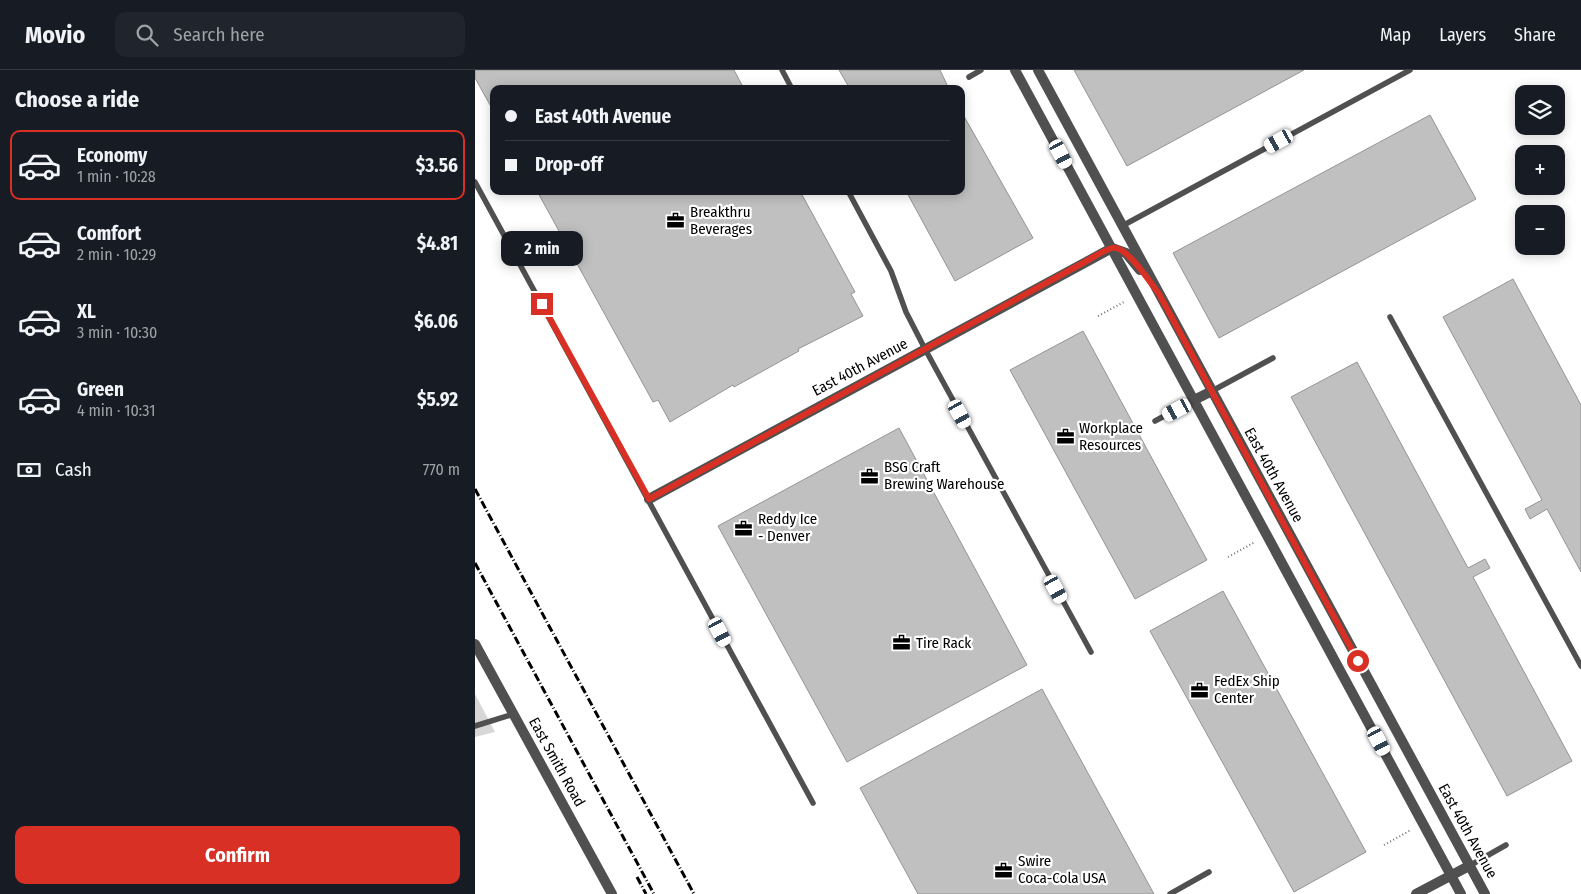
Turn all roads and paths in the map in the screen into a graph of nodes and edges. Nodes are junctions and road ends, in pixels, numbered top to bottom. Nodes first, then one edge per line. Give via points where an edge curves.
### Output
1 (782, 70) edge
2 (981, 70) edge
3 (1015, 70) edge
4 (1038, 70) edge
5 (1409, 70) edge
6 (969, 76) dead end
7 (790, 85) edge
8 (475, 182) edge
9 (850, 195) edge
10 (1122, 226) junction
11 (1112, 248) junction
12 (1159, 294) junction
13 (1124, 302) dead end
14 (1098, 316) dead end
15 (1390, 317) dead end
16 (925, 349) junction
17 (1273, 358) dead end
18 (1212, 391) junction
19 (1194, 400) junction
20 (1155, 421) dead end
21 (649, 499) junction
22 (1255, 542) dead end
23 (1228, 557) dead end
24 (475, 644) edge
25 (1091, 652) dead end
26 (1581, 666) edge
27 (514, 714) junction
28 (475, 726) edge
29 (813, 803) dead end
30 (1411, 830) dead end
31 (1384, 845) dead end
32 (1506, 846) dead end
33 (1469, 866) junction
34 (1209, 872) dead end
35 (1451, 875) junction
36 (612, 894) edge
37 (1171, 894) edge
38 (1416, 894) edge
39 (1461, 894) edge
40 (1485, 894) edge

1 - 7 lane
2 - 6 lane
3 - 11 street
4 - 10 street, East 40th Avenue
5 - 10 lane
8 - 21 lane
9 - 16 lane via 893,276 906,312
10 - 12 street, East 40th Avenue
11 - 12 street via 1121,249 1131,258
11 - 16 street, East 40th Avenue
11 - 19 street
12 - 18 street, East 40th Avenue
13 - 14 path
15 - 26 lane
16 - 21 street, East 40th Avenue
16 - 25 lane
17 - 18 lane
18 - 19 street
18 - 33 street, East 40th Avenue
19 - 20 lane
19 - 35 street
21 - 29 lane
22 - 23 path
24 - 27 street, East Smith Road
27 - 28 lane
27 - 36 street, East Smith Road
30 - 31 path
32 - 33 lane
33 - 35 street
33 - 40 street, East 40th Avenue
34 - 37 lane
35 - 38 street
35 - 39 street

